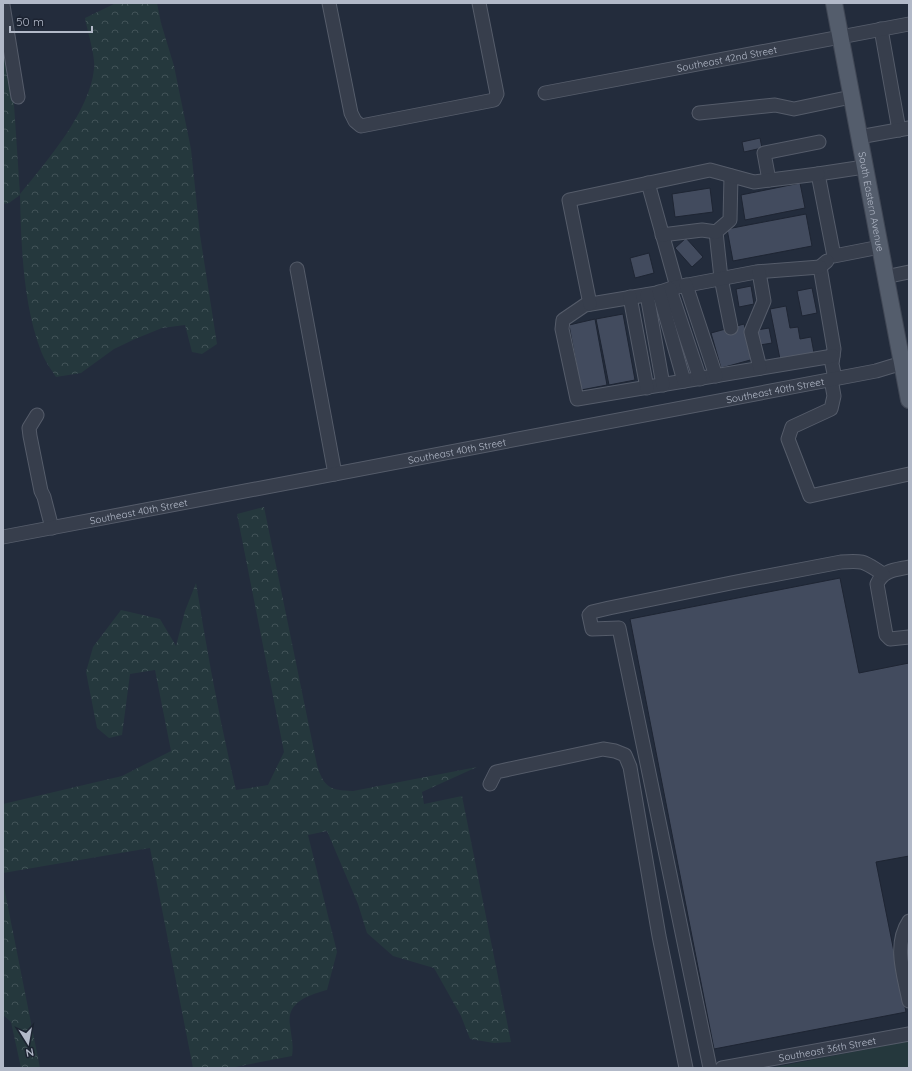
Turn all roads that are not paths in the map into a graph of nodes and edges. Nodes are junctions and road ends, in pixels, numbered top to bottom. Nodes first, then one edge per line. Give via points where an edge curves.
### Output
1 (329, 3) edge
2 (479, 3) edge
3 (834, 3) edge
4 (3, 5) edge
5 (909, 24) edge
6 (881, 29) junction
7 (840, 37) junction
8 (544, 93) dead end
9 (18, 97) dead end
10 (851, 97) junction
11 (699, 113) dead end
12 (904, 129) edge
13 (859, 137) junction
14 (819, 142) dead end
15 (864, 167) junction
16 (818, 174) junction
17 (731, 176) junction
18 (769, 180) junction
19 (648, 183) junction
20 (716, 232) junction
21 (662, 235) junction
22 (880, 248) junction
23 (834, 256) junction
24 (820, 267) junction
25 (297, 269) dead end
26 (759, 272) junction
27 (909, 272) edge
28 (885, 277) junction
29 (721, 278) junction
30 (668, 290) junction
31 (630, 297) junction
32 (590, 304) junction
33 (731, 328) dead end
34 (833, 356) junction
35 (906, 362) edge
36 (760, 368) junction
37 (716, 376) junction
38 (700, 379) junction
39 (833, 379) junction
40 (684, 381) junction
41 (663, 385) junction
42 (647, 388) junction
43 (909, 400) edge
44 (37, 415) dead end
45 (336, 474) junction
46 (909, 474) edge
47 (52, 528) junction
48 (3, 537) edge
49 (909, 567) edge
50 (883, 574) junction
51 (909, 637) edge
52 (490, 784) dead end
53 (909, 921) edge
54 (909, 1001) edge
55 (909, 1034) edge
56 (686, 1068) edge
57 (710, 1068) edge
58 (722, 1068) edge

1 - 2 street via 350,113 361,126 494,100 497,94
3 - 7 main road, South Eastern Avenue
4 - 9 street
5 - 6 street, Southeast 42nd Street
6 - 7 street, Southeast 42nd Street
6 - 12 street
7 - 8 street, Southeast 42nd Street
7 - 10 main road, South Eastern Avenue
10 - 11 street via 799,108 775,105
10 - 13 main road, South Eastern Avenue
12 - 13 street
13 - 15 main road, South Eastern Avenue
14 - 18 street via 764,153
15 - 16 street
15 - 22 main road, South Eastern Avenue
16 - 18 street
16 - 23 street
17 - 18 street via 754,182
17 - 19 street via 710,170
17 - 20 street via 730,220
19 - 21 street
19 - 32 street via 569,200
20 - 21 street via 702,230
20 - 29 street
21 - 30 street
22 - 23 street
22 - 28 main road, South Eastern Avenue
23 - 24 street
24 - 26 street
24 - 34 street via 834,349
25 - 45 street
26 - 29 street
26 - 36 street via 764,301 751,332
27 - 28 street
28 - 35 main road, South Eastern Avenue
29 - 30 street
29 - 33 street
30 - 31 street
30 - 37 street
30 - 38 street
30 - 40 street
30 - 41 street
31 - 32 street
31 - 42 street
32 - 42 street via 563,320 562,329 577,399
34 - 36 street
34 - 39 street
35 - 39 street, Southeast 40th Street
35 - 43 main road, South Eastern Avenue
36 - 37 street
37 - 38 street
38 - 40 street
39 - 45 street, Southeast 40th Street
39 - 46 street via 834,396 831,409 792,427 788,439 810,496
40 - 41 street
41 - 42 street
44 - 47 street via 29,428 30,436 40,491
45 - 47 street, Southeast 40th Street
47 - 48 street, Southeast 40th Street
49 - 50 street
50 - 51 street via 877,584 886,635 890,639
50 - 57 street via 866,562 841,562 731,582 609,608 589,615 592,629 619,628
52 - 56 street via 496,772 603,749 625,755 630,767 659,936
53 - 54 street via 903,930 899,951
55 - 58 street, Southeast 36th Street

